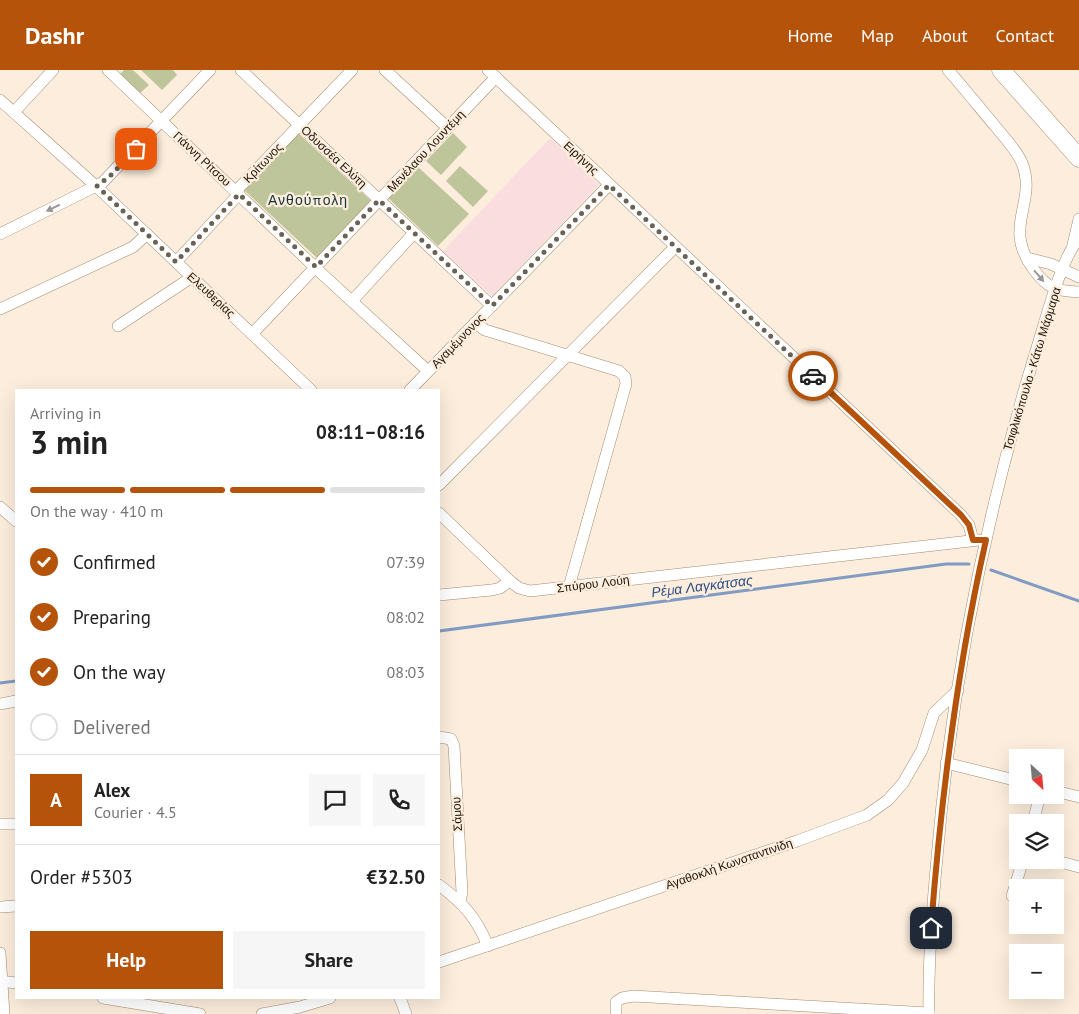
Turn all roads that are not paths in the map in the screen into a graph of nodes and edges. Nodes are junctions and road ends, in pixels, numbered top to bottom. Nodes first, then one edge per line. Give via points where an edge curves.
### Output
1 (53, 70) edge
2 (108, 70) edge
3 (210, 70) edge
4 (241, 70) edge
5 (352, 70) edge
6 (385, 70) edge
7 (948, 70) edge
8 (1001, 70) edge
9 (492, 74) edge
10 (0, 100) edge
11 (14, 112) junction
12 (162, 121) junction
13 (299, 125) junction
14 (448, 128) junction
15 (1067, 145) junction
16 (1079, 158) edge
17 (1079, 167) edge
18 (609, 185) junction
19 (97, 186) junction
20 (237, 192) junction
21 (379, 200) junction
22 (1079, 219) edge
23 (414, 233) junction
24 (0, 234) edge
25 (147, 234) junction
26 (1076, 242) edge
27 (675, 247) junction
28 (1027, 258) junction
29 (176, 262) junction
30 (316, 267) junction
31 (1063, 269) junction
32 (192, 277) junction
33 (1079, 277) edge
34 (1056, 290) junction
35 (1079, 292) edge
36 (352, 301) junction
37 (492, 306) junction
38 (0, 309) edge
39 (475, 323) junction
40 (118, 326) dead end
41 (252, 334) junction
42 (566, 356) junction
43 (428, 371) junction
44 (310, 389) edge
45 (411, 389) edge
46 (440, 484) edge
47 (0, 507) edge
48 (440, 514) edge
49 (8, 519) edge
50 (973, 540) junction
51 (986, 540) junction
52 (510, 581) junction
53 (569, 588) junction
54 (440, 595) edge
55 (958, 690) junction
56 (15, 701) edge
57 (0, 704) edge
58 (440, 737) edge
59 (946, 763) junction
60 (1009, 779) edge
61 (1064, 793) edge
62 (1079, 797) edge
63 (0, 824) edge
64 (15, 824) edge
65 (1064, 863) edge
66 (1079, 867) edge
67 (440, 886) edge
68 (460, 901) junction
69 (15, 906) edge
70 (0, 907) edge
71 (488, 946) junction
72 (0, 953) edge
73 (440, 962) edge
74 (1, 975) edge
75 (15, 982) edge
76 (115, 999) edge
77 (326, 999) edge
78 (400, 999) edge
79 (163, 1003) edge
80 (4, 1014) edge
81 (200, 1014) edge
82 (262, 1014) edge
83 (406, 1014) edge
84 (616, 1014) edge
85 (929, 1014) edge

1 - 11 street
2 - 12 street, Γιάννη Ρίτσου
3 - 12 street
4 - 13 street, Οδυσσέα Ελύτη
5 - 13 street, Κρίτωνος
6 - 14 street
7 - 28 street via 1022,163 1025,191 1019,238
8 - 15 highway
9 - 14 street, Μενέλαου Λουντέμη
9 - 18 street, Ειρήνης
10 - 11 street, Ελευθερίας
11 - 19 street, Ελευθερίας
12 - 19 street
12 - 20 street, Γιάννη Ρίτσου
13 - 20 street, Κρίτωνος
13 - 21 street, Οδυσσέα Ελύτη
14 - 21 street, Μενέλαου Λουντέμη
15 - 16 highway
15 - 17 highway
18 - 27 street, Ειρήνης
18 - 37 street, Αγαμέμνονoς
19 -> 24 street
19 - 25 street, Ελευθερίας
20 - 29 street, Κρίτωνος
20 - 30 street, Γιάννη Ρίτσου
21 - 23 street, Οδυσσέα Ελύτη
21 - 30 street, Μενέλαου Λουντέμη
22 - 26 street, Τσιφλικόπουλο - Κάτω Μάρμαρα
23 - 36 street
23 - 37 street, Οδυσσέα Ελύτη
25 - 29 street, Ελευθερίας
25 - 38 street via 133,247
26 - 31 street, Τσιφλικόπουλο - Κάτω Μάρμαρα
27 - 42 street
27 - 50 street, Ειρήνης via 961,515 969,525
28 - 31 street
28 -> 34 street via 1043,281
29 - 32 street, Ελευθερίας
30 - 36 street, Γιάννη Ρίτσου
30 - 41 street, Μενέλαου Λουντέμη
31 - 33 street
31 - 34 street, Τσιφλικόπουλο - Κάτω Μάρμαρα
32 - 40 street
32 - 41 street, Ελευθερίας
34 - 35 street
34 - 51 street, Τσιφλικόπουλο - Κάτω Μάρμαρα via 1024,389
36 - 43 street, Γιάννη Ρίτσου
37 - 39 street, Αγαμέμνονoς
39 - 42 street via 485,330
39 - 43 street, Αγαμέμνονoς
41 - 44 street, Ελευθερίας
42 - 46 street
42 - 53 street via 619,371 626,380
43 - 45 street, Αγαμέμνονoς
47 - 49 street
48 - 52 street, Σπύρου Λούη
50 - 51 street, Σπύρου Λούη
50 - 53 street, Σπύρου Λούη
51 - 55 street, Τσιφλικόπουλο - Κάτω Μάρμαρα
52 - 53 street, Σπύρου Λούη via 530,591
52 - 54 street via 492,590
55 - 59 street, Τσιφλικόπουλο - Κάτω Μάρμαρα
55 - 71 street, Αγαθοκλή Κωνσταντινίδη via 934,713 922,750 904,783 867,815
56 - 57 street
58 - 68 street, Σάμου via 451,739 454,746
59 - 60 street
59 - 85 street, Τσιφλικόπουλο - Κάτω Μάρμαρα via 931,928
61 - 62 street
63 - 64 street
65 - 66 street
67 - 68 street
68 - 71 street via 476,919
69 - 70 street
71 - 73 street, Αγαθοκλή Κωνσταντινίδη
72 - 74 street
74 - 75 street
74 - 80 street
76 - 79 street
77 - 82 street
78 - 83 street
79 - 81 street
84 - 85 street via 616,1002 633,996

